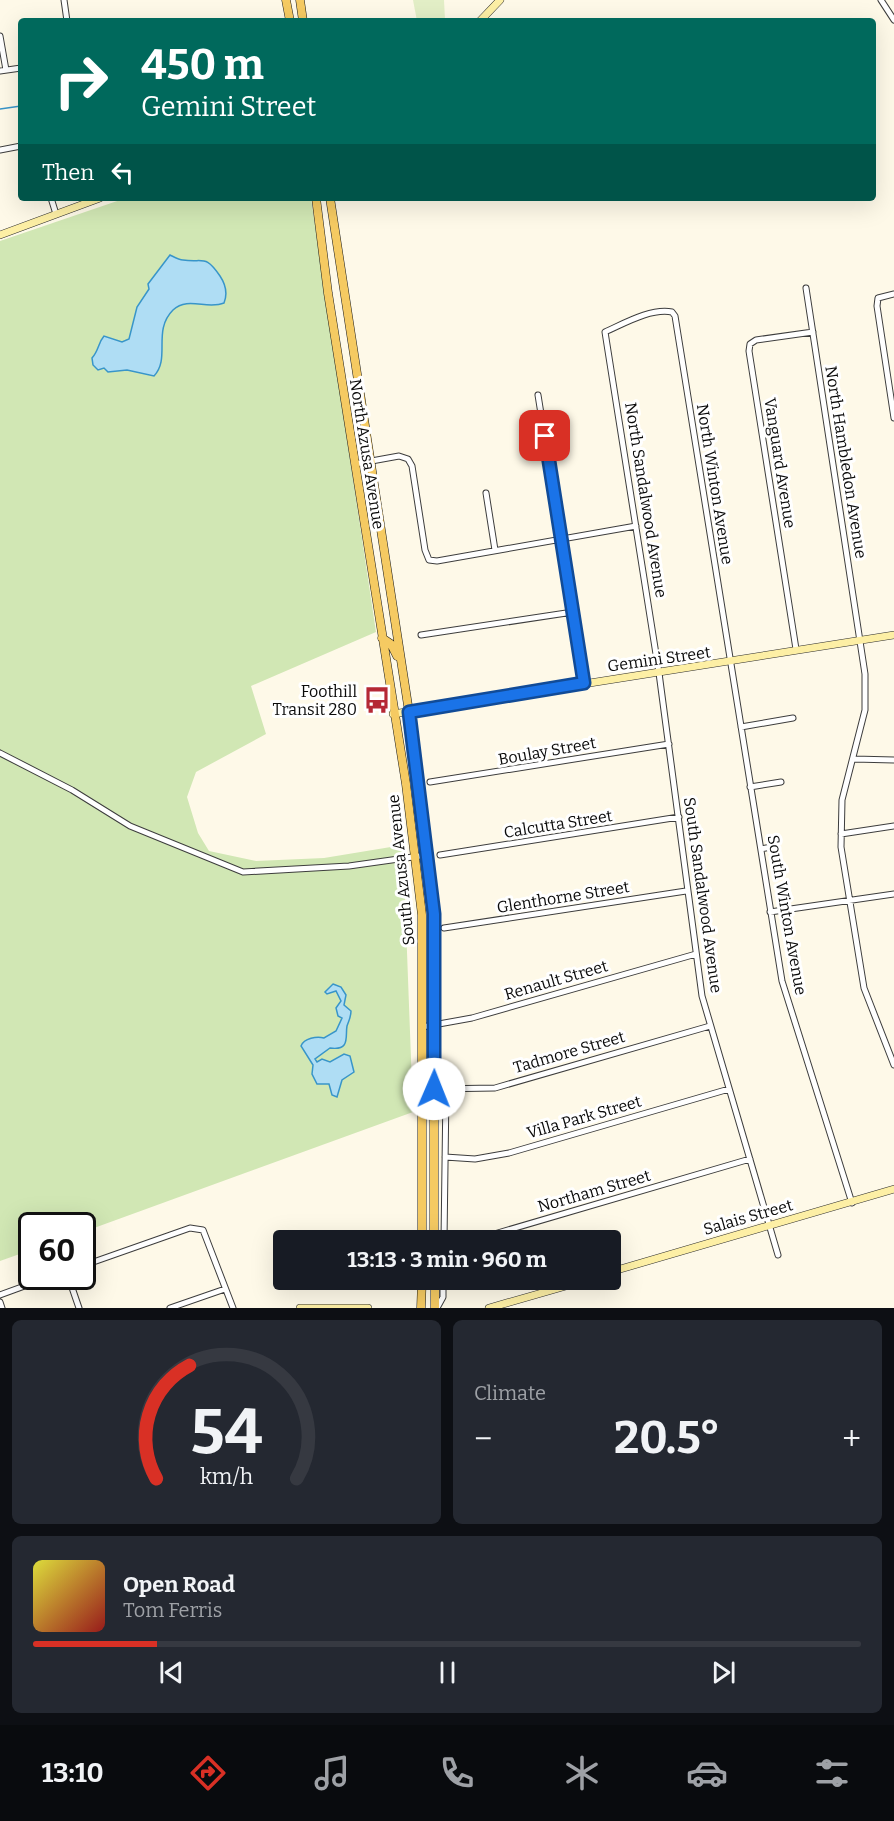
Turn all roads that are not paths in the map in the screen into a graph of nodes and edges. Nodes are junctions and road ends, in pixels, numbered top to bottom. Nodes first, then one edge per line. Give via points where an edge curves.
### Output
1 (64, 0) edge
2 (286, 0) edge
3 (300, 0) edge
4 (500, 0) edge
5 (881, 0) edge
6 (67, 18) edge
7 (289, 18) edge
8 (303, 18) edge
9 (483, 18) edge
10 (894, 20) edge
11 (0, 36) edge
12 (18, 68) edge
13 (3, 71) edge
14 (18, 147) edge
15 (0, 150) edge
16 (52, 201) edge
17 (92, 201) edge
18 (316, 201) edge
19 (330, 201) edge
20 (56, 214) junction
21 (0, 235) edge
22 (806, 288) dead end
23 (894, 294) edge
24 (672, 312) joint
25 (813, 332) junction
26 (894, 358) edge
27 (886, 359) junction
28 (538, 395) dead end
29 (894, 418) edge
30 (369, 462) junction
31 (355, 464) junction
32 (486, 493) dead end
33 (636, 525) junction
34 (561, 540) junction
35 (495, 550) junction
36 (573, 612) junction
37 (420, 635) dead end
38 (894, 635) edge
39 (381, 639) junction
40 (860, 640) junction
41 (796, 649) junction
42 (730, 662) junction
43 (401, 663) junction
44 (659, 673) junction
45 (584, 683) junction
46 (409, 712) junction
47 (393, 714) junction
48 (793, 718) dead end
49 (741, 727) junction
50 (669, 744) junction
51 (0, 753) edge
52 (854, 759) junction
53 (894, 760) edge
54 (430, 782) dead end
55 (780, 782) dead end
56 (750, 787) junction
57 (679, 817) junction
58 (894, 826) edge
59 (841, 834) junction
60 (771, 847) dead end
61 (761, 849) junction
62 (427, 855) junction
63 (440, 855) dead end
64 (414, 857) junction
65 (686, 891) junction
66 (894, 894) edge
67 (848, 900) junction
68 (770, 912) junction
69 (444, 928) dead end
70 (696, 954) junction
71 (435, 1026) junction
72 (710, 1026) junction
73 (422, 1027) junction
74 (894, 1065) edge
75 (434, 1089) junction
76 (729, 1089) junction
77 (446, 1090) junction
78 (445, 1157) junction
79 (750, 1159) junction
80 (422, 1187) junction
81 (434, 1188) junction
82 (894, 1189) edge
83 (852, 1203) junction
84 (770, 1224) junction
85 (422, 1230) edge
86 (434, 1230) edge
87 (444, 1230) edge
88 (508, 1230) edge
89 (778, 1255) dead end
90 (96, 1261) edge
91 (621, 1269) edge
92 (18, 1288) edge
93 (225, 1289) junction
94 (73, 1290) edge
95 (422, 1290) edge
96 (435, 1290) edge
97 (443, 1290) edge
98 (552, 1290) edge
99 (0, 1294) edge
100 (0, 1302) edge
101 (2, 1308) edge
102 (79, 1308) edge
103 (170, 1308) edge
104 (232, 1308) edge
105 (300, 1308) edge
106 (368, 1308) edge
107 (421, 1308) edge
108 (436, 1308) edge
109 (489, 1308) edge

1 - 6 street
2 - 7 main road
3 - 8 main road
4 - 9 street
5 - 10 street
11 - 13 street
12 - 13 street
14 - 15 street
16 - 20 street
17 - 20 street
18 - 31 main road, North Azusa Avenue
19 - 30 main road, North Azusa Avenue
20 - 21 street
22 - 25 street, North Hambledon Avenue
23 - 27 street via 878,298
24 - 33 street, North Sandalwood Avenue via 638,318 605,332
24 - 42 street, North Winton Avenue
25 - 40 street, North Hambledon Avenue
25 - 41 street, Vanguard Avenue via 756,340 749,351
26 - 27 street
27 - 29 street
28 - 34 street
30 - 31 street
30 - 35 street via 399,456 408,459 429,560
30 - 43 main road, North Azusa Avenue
31 - 39 main road, North Azusa Avenue
32 - 35 street
33 - 34 street
33 - 44 street, North Sandalwood Avenue
34 - 35 street
34 - 36 street
36 - 37 street
36 - 45 street
38 - 40 street, Gemini Street
39 - 43 main road via 391,644
39 - 47 main road, North Azusa Avenue
40 - 41 street, Gemini Street
40 - 52 street, North Hambledon Avenue via 866,674 865,710
41 - 42 street, Gemini Street
42 - 44 street, Gemini Street
42 - 49 street, South Winton Avenue
43 - 46 main road, North Azusa Avenue
44 - 45 street, Gemini Street
44 - 50 street, South Sandalwood Avenue
45 - 46 street, Gemini Street
46 - 47 street, Gemini Street
46 - 62 main road, South Azusa Avenue
47 - 64 main road, South Azusa Avenue
48 - 49 street
49 - 56 street, South Winton Avenue
50 - 54 street, Boulay Street
50 - 57 street, South Sandalwood Avenue
51 - 64 street via 130,826 243,872 349,866
52 - 53 street
52 - 59 street, North Hambledon Avenue via 843,800
55 - 56 street
56 - 61 street, South Winton Avenue
57 - 63 street, Calcutta Street
57 - 65 street, South Sandalwood Avenue
58 - 59 street
59 - 67 street, North Hambledon Avenue
60 - 61 street
61 - 68 street, South Winton Avenue
62 - 64 street
62 - 71 main road, South Azusa Avenue via 434,914
64 - 73 main road, South Azusa Avenue via 422,915
65 - 69 street, Glenthorne Street
65 - 70 street, South Sandalwood Avenue
66 - 67 street
67 - 68 street
67 - 74 street, North Hambledon Avenue via 864,988
68 - 83 street, South Winton Avenue via 782,981
70 - 71 street, Renault Street
70 - 72 street, South Sandalwood Avenue
71 - 73 street, Renault Street
71 - 75 main road, South Azusa Avenue
72 - 76 street, South Sandalwood Avenue
72 - 77 street, Tadmore Street via 495,1088
73 - 80 main road, South Azusa Avenue
75 - 77 street, Tadmore Street
75 - 81 main road, South Azusa Avenue
76 - 78 street, Villa Park Street via 509,1153 475,1159
76 - 79 street, South Sandalwood Avenue
77 - 78 street
78 - 87 street
79 - 84 street, South Sandalwood Avenue
79 - 88 street, Northam Street
80 - 81 main road
80 - 85 main road, South Azusa Avenue
81 - 86 main road, South Azusa Avenue
82 - 83 street, Salais Street
83 - 84 street, Salais Street
84 - 89 street, South Sandalwood Avenue
84 - 91 street, Salais Street
90 - 93 street via 190,1228 203,1230
92 - 99 street
93 - 103 street
93 - 104 street
94 - 102 street
95 - 107 main road
96 - 108 main road
97 - 108 street
98 - 109 street
100 - 101 street
105 - 106 street

